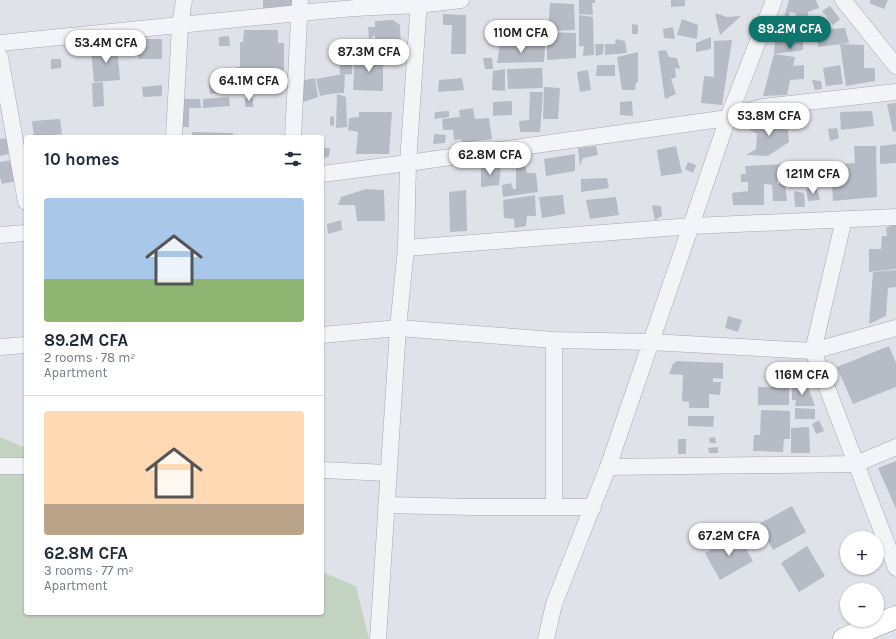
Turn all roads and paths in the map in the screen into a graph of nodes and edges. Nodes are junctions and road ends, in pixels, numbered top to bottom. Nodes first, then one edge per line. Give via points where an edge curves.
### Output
1 (184, 0) edge
2 (461, 0) edge
3 (774, 0) edge
4 (843, 0) edge
5 (419, 3) edge
6 (300, 6) edge
7 (180, 26) junction
8 (0, 43) edge
9 (0, 57) edge
10 (896, 66) edge
11 (896, 92) edge
12 (728, 118) junction
13 (174, 135) edge
14 (293, 135) edge
15 (408, 163) junction
16 (324, 174) edge
17 (24, 191) edge
18 (896, 217) edge
19 (844, 219) junction
20 (692, 226) junction
21 (24, 233) edge
22 (0, 235) edge
23 (406, 248) junction
24 (398, 328) junction
25 (896, 328) edge
26 (324, 335) edge
27 (554, 340) junction
28 (651, 342) junction
29 (24, 345) edge
30 (0, 346) edge
31 (813, 352) junction
32 (896, 447) edge
33 (856, 464) junction
34 (0, 466) edge
35 (24, 466) edge
36 (608, 467) junction
37 (324, 470) edge
38 (388, 473) junction
39 (386, 505) junction
40 (554, 507) junction
41 (593, 507) junction
42 (896, 568) edge
43 (896, 617) edge
44 (378, 639) edge
45 (546, 639) edge
46 (844, 639) edge

1 - 7 street
2 - 5 street
3 - 12 street
4 - 10 street
5 - 6 street via 355,8
5 - 15 street
6 - 7 street
6 - 14 street
7 - 8 street
7 - 13 street
9 - 17 street
11 - 12 street via 763,107
12 - 15 street
12 - 20 street
15 - 16 street
15 - 23 street
18 - 19 street
19 - 20 street
19 - 31 street
20 - 23 street
20 - 28 street
21 - 22 street
23 - 24 street
24 - 26 street
24 - 27 street
24 - 38 street
25 - 31 street
27 - 28 street
27 - 40 street
28 - 31 street
28 - 36 street
29 - 30 street
31 - 33 street
32 - 33 street
33 - 36 street
33 - 42 street
34 - 35 street
36 - 41 street
37 - 38 street
38 - 39 street
39 - 40 street
39 - 44 street
40 - 41 street
41 - 45 street via 554,604
43 - 46 highway

